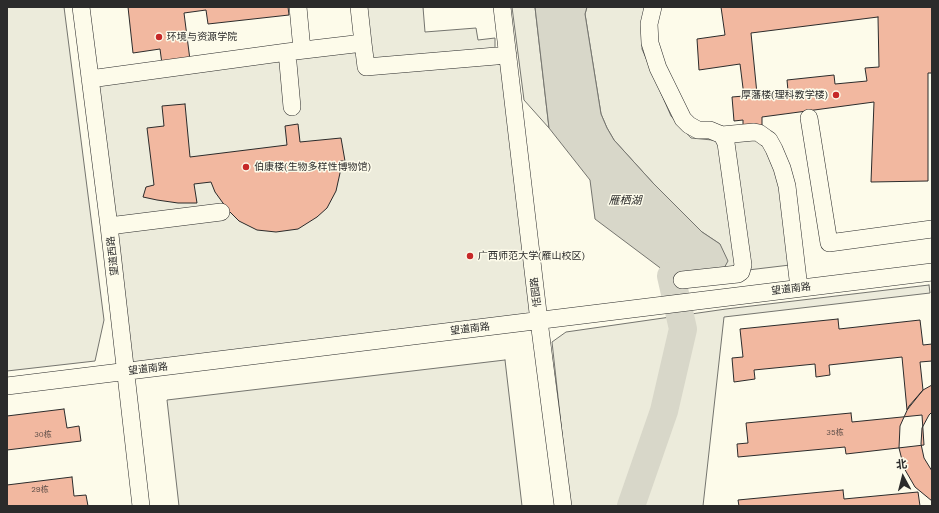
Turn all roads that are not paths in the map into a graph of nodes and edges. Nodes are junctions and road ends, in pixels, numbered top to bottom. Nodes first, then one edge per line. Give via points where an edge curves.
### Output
1 (81, 7) edge
2 (298, 7) edge
3 (359, 7) edge
4 (502, 7) edge
5 (653, 7) edge
6 (363, 43) junction
7 (294, 51) junction
8 (508, 55) junction
9 (90, 79) junction
10 (292, 107) dead end
11 (809, 118) dead end
12 (722, 135) junction
13 (221, 212) dead end
14 (109, 226) junction
15 (932, 230) edge
16 (932, 272) edge
17 (682, 280) dead end
18 (799, 288) junction
19 (539, 321) junction
20 (126, 372) junction
21 (7, 386) edge
22 (141, 506) edge
23 (563, 506) edge

1 - 9 street, 望道西路
2 - 7 street
3 - 6 street
4 - 8 street, 恬园路
5 - 12 street via 649,24 650,43 658,68 683,119 698,130 710,130
6 - 7 street
6 - 8 street via 366,67
7 - 9 street
7 - 10 street
8 - 19 street, 恬园路
9 - 14 street, 望道西路
11 - 15 street via 829,243
12 - 17 street via 726,143 742,269 738,274
12 - 18 street via 759,133 769,140 774,149 787,186
13 - 14 street
14 - 20 street, 望道西路
16 - 18 street, 望道南路
18 - 19 street, 望道南路
19 - 20 street, 望道南路
19 - 23 street, 恬园路
20 - 21 street, 望道南路
20 - 22 street, 望道西路

